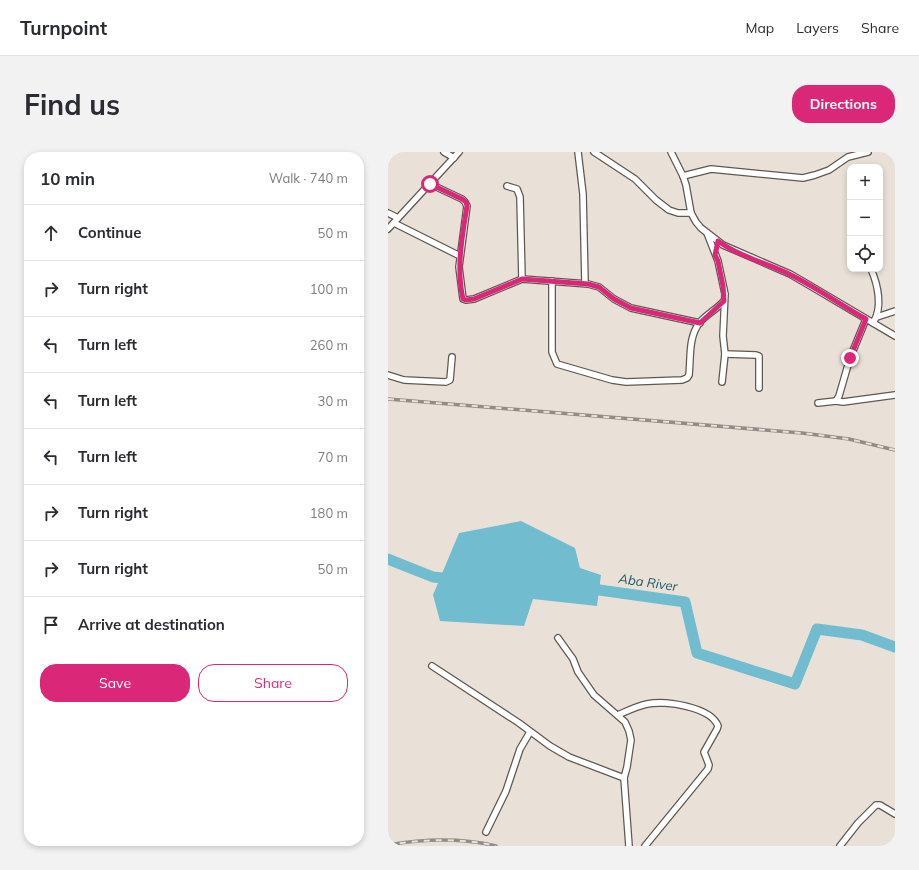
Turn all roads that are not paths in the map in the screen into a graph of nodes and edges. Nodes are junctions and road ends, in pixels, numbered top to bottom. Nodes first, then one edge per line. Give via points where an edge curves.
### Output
1 (444, 152) edge
2 (459, 152) edge
3 (578, 152) edge
4 (594, 152) edge
5 (671, 152) edge
6 (868, 152) edge
7 (454, 158) junction
8 (683, 176) junction
9 (430, 184) junction
10 (507, 186) dead end
11 (691, 212) junction
12 (388, 213) edge
13 (398, 218) junction
14 (394, 223) junction
15 (388, 229) edge
16 (707, 233) junction
17 (718, 241) junction
18 (715, 255) junction
19 (460, 256) junction
20 (872, 272) edge
21 (522, 279) junction
22 (552, 281) junction
23 (585, 284) junction
24 (724, 301) junction
25 (895, 311) edge
26 (877, 317) junction
27 (866, 319) junction
28 (700, 323) junction
29 (873, 323) junction
30 (895, 336) edge
31 (725, 354) junction
32 (452, 357) dead end
33 (388, 375) edge
34 (722, 382) dead end
35 (759, 388) dead end
36 (895, 395) edge
37 (836, 401) junction
38 (818, 403) dead end
39 (558, 638) dead end
40 (432, 666) dead end
41 (618, 715) junction
42 (530, 732) junction
43 (624, 778) junction
44 (895, 814) edge
45 (486, 832) dead end
46 (628, 846) edge
47 (645, 846) edge
48 (840, 846) edge

1 - 7 street
2 - 7 street
3 - 23 street via 583,194
4 - 11 street via 635,179 669,210 678,213
5 - 8 street
6 - 8 street via 848,157 829,170 802,178 711,169
7 - 9 street
8 - 11 street
9 - 13 street
9 - 19 street via 466,202
10 - 21 street via 517,189 520,197
11 - 16 street via 696,222
12 - 13 street
13 - 14 street
14 - 15 street
14 - 19 street
16 - 17 street
16 - 18 street
17 - 18 street
17 - 27 street via 790,274
18 - 24 street
19 - 21 street via 459,278 463,299 474,299
20 - 26 street via 878,296
21 - 22 street
22 - 23 street
22 - 28 street via 552,352 557,364 612,380 684,380 689,375 691,339
23 - 28 street via 599,287 631,308
24 - 28 street
24 - 31 street
25 - 26 street
26 - 29 street
27 - 29 street
27 - 37 street
29 - 30 street
31 - 34 street
31 - 35 street via 759,356
32 - 33 street via 450,380 446,382 404,380
36 - 37 street
37 - 38 street
39 - 41 street via 594,695
40 - 42 street
41 - 43 street via 625,722 631,740
41 - 47 street via 634,707 668,703 701,711 712,717 718,726 704,752 708,769
42 - 43 street via 569,757
42 - 45 street via 520,749 506,791
43 - 46 street
44 - 48 street via 876,805

